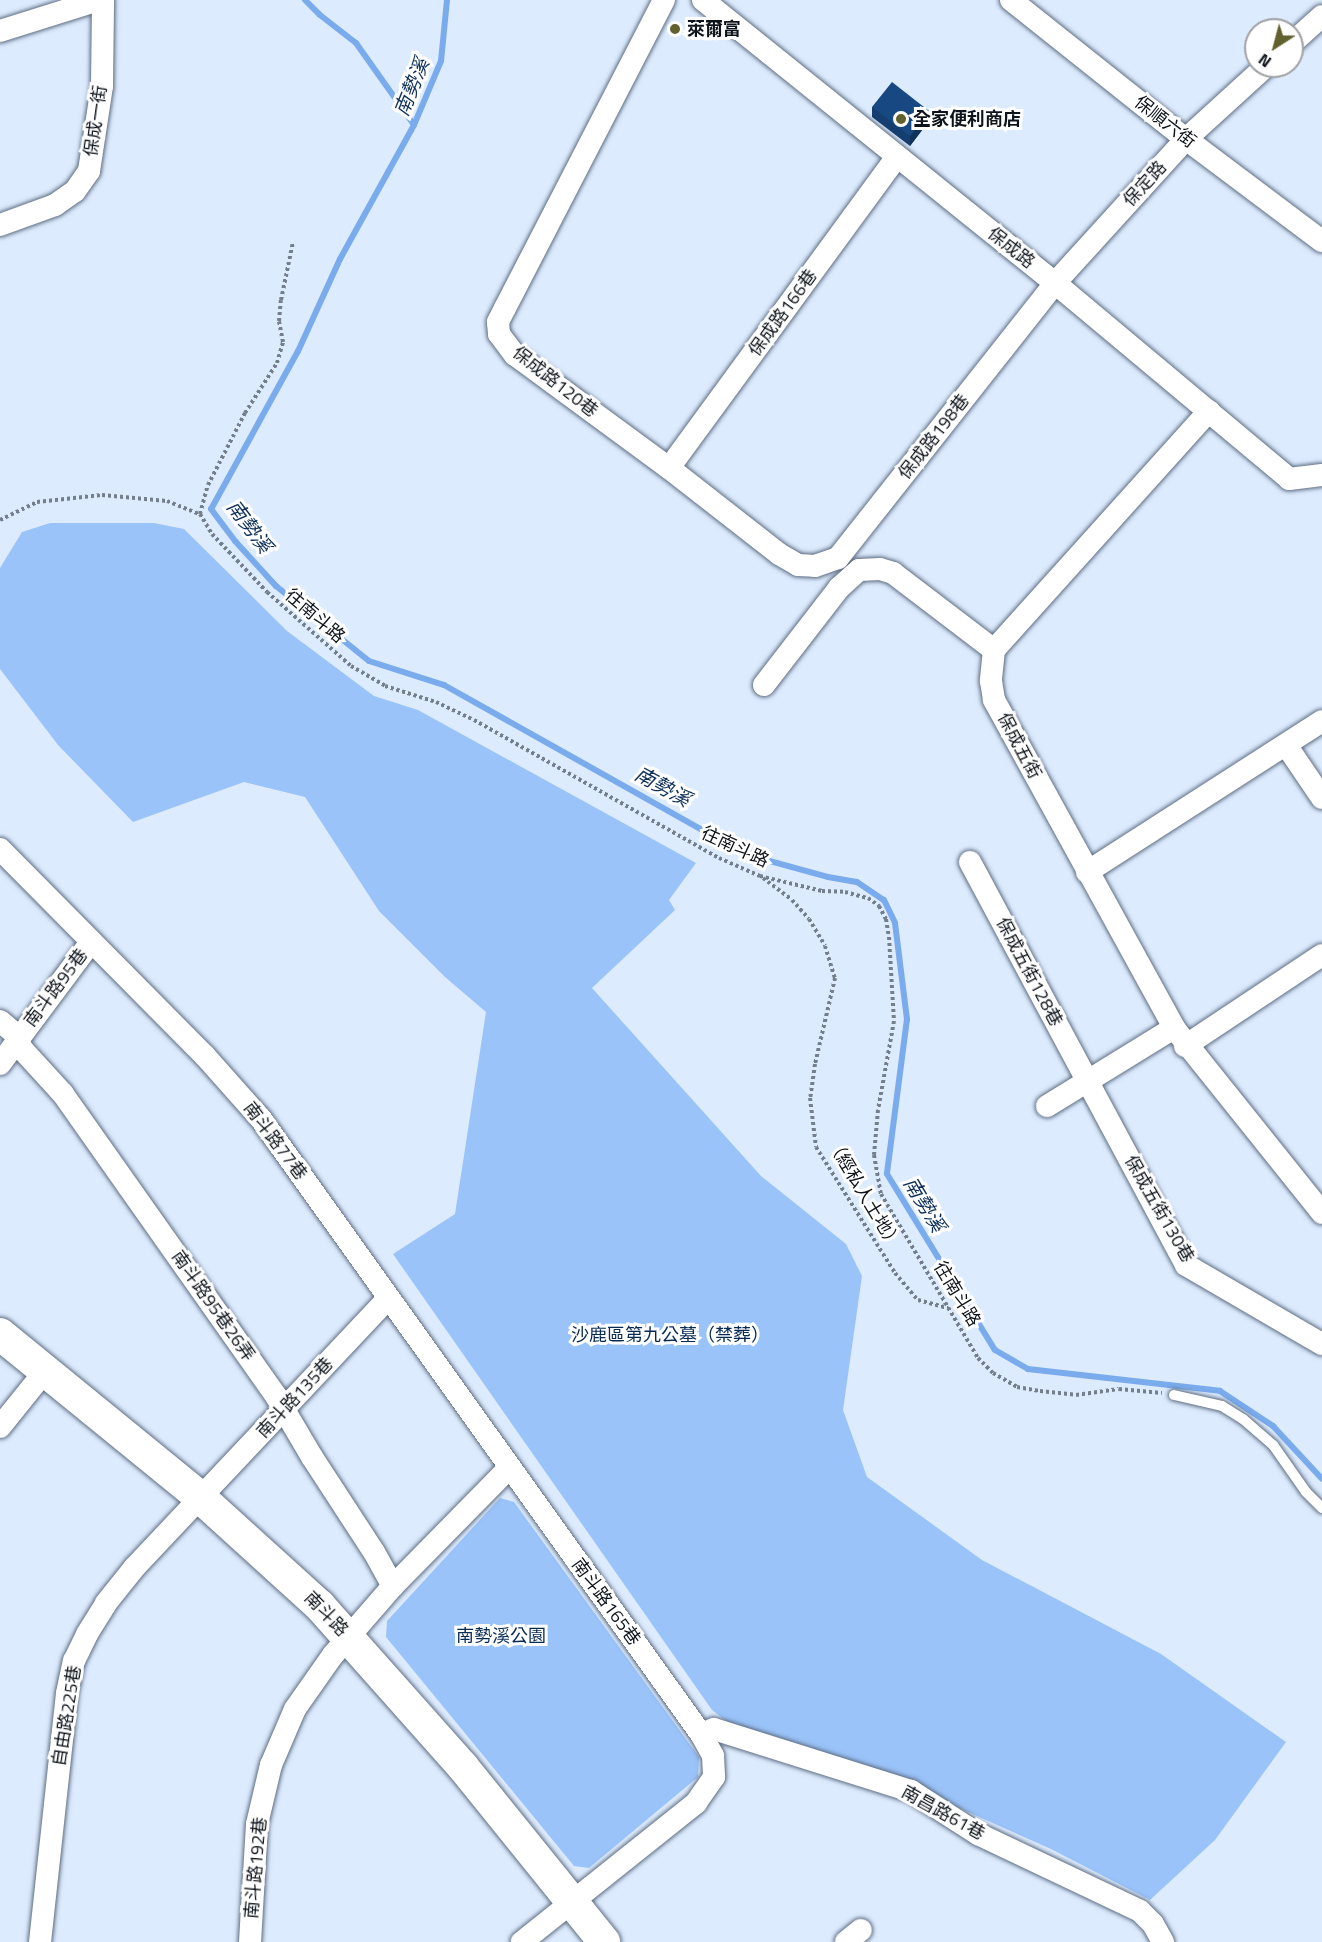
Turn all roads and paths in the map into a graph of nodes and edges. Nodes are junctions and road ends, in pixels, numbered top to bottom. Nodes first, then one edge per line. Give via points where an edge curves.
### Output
1 (99, 0) edge
2 (103, 0) edge
3 (664, 0) edge
4 (703, 0) edge
5 (1011, 0) edge
6 (1316, 0) edge
7 (1322, 6) edge
8 (1322, 16) edge
9 (0, 31) edge
10 (1304, 32) edge
11 (1253, 78) edge
12 (1186, 139) junction
13 (897, 157) junction
14 (0, 225) edge
15 (1322, 241) edge
16 (293, 242) dead end
17 (1055, 283) junction
18 (1209, 411) junction
19 (669, 468) junction
20 (1322, 475) edge
21 (200, 514) junction
22 (0, 520) edge
23 (798, 565) joint
24 (994, 650) junction
25 (764, 685) dead end
26 (1322, 721) edge
27 (1286, 746) junction
28 (1322, 798) edge
29 (0, 849) edge
30 (970, 862) dead end
31 (1087, 873) junction
32 (760, 876) junction
33 (91, 942) junction
34 (1322, 955) edge
35 (0, 1021) edge
36 (19, 1037) junction
37 (1179, 1037) junction
38 (0, 1064) edge
39 (1088, 1081) junction
40 (1047, 1106) dead end
41 (1320, 1209) edge
42 (388, 1298) junction
43 (949, 1308) junction
44 (0, 1334) edge
45 (1322, 1344) edge
46 (45, 1371) junction
47 (1174, 1395) joint
48 (285, 1409) junction
49 (0, 1427) edge
50 (509, 1468) junction
51 (202, 1499) junction
52 (1322, 1508) edge
53 (393, 1586) junction
54 (349, 1637) junction
55 (701, 1734) junction
56 (573, 1900) junction
57 (40, 1942) edge
58 (250, 1942) edge
59 (522, 1942) edge
60 (604, 1942) edge
61 (1163, 1942) edge

1 - 9 street
2 - 14 street, 保成一街 via 102,86 89,171 75,191 55,205
3 - 19 street, 保成路120巷 via 498,322 499,334 515,355
4 - 13 street, 保成路
5 - 12 street, 保順六街
6 - 7 street
8 - 10 street
11 - 12 street, 保定路
12 - 15 street, 保順六街
12 - 17 street, 保定路
13 - 17 street, 保成路
13 - 19 street, 保成路166巷
16 - 21 path via 281,300 283,342 277,363 208,485
17 - 18 street, 保成路
17 - 23 street, 保成路198巷 via 838,558 815,566
18 - 20 street, 保成路 via 1289,479
18 - 24 street
19 - 23 street, 保成路120巷
21 - 22 path via 167,501 102,495 37,502
21 - 32 path, 往南斗路 via 212,534 259,585 351,666 385,686 436,702 474,720 718,858
24 - 25 street via 893,573 859,570 839,588
24 - 31 street, 保成五街 via 994,700
26 - 27 street
27 - 28 street
27 - 31 street
29 - 33 street, 南斗路77巷
30 - 39 street, 保成五街128巷
31 - 37 street, 保成五街
32 - 43 path, （經私人土地） via 792,900 809,919 825,946 836,978 810,1098 816,1147 895,1274 918,1300
32 - 43 path, 往南斗路 via 868,898 879,906 886,919 894,1021 874,1155 881,1194
33 - 36 street, 南斗路95巷
33 - 42 street, 南斗路77巷 via 205,1056 261,1119
34 - 37 street
35 - 36 street, 南斗路95巷26弄
36 - 38 street, 南斗路95巷
36 - 48 street, 南斗路95巷26弄 via 21,1048 63,1094
37 - 39 street
37 - 41 street, 保成五街
39 - 40 street
39 - 45 street, 保成五街130巷 via 1186,1265
42 - 48 street, 南斗路135巷
42 - 50 street, 南斗路77巷
43 - 47 path, 往南斗路 via 978,1358 993,1373 1017,1387 1076,1395 1119,1389
44 - 46 street, 南斗路
46 - 49 street
46 - 51 street, 南斗路
47 - 52 lane via 1222,1406 1243,1419 1273,1445
48 - 51 street, 南斗路135巷
48 - 53 street, 南斗路95巷26弄
50 - 53 street
50 - 55 street, 南斗路165巷
51 - 54 street, 南斗路 via 298,1585
51 - 57 street, 自由路225巷 via 141,1560 106,1603 74,1661 62,1730
53 - 54 street
54 - 56 street, 南斗路
54 - 58 street, 南斗路192巷 via 295,1709 271,1765 257,1824
55 - 56 street, 南斗路165巷 via 715,1765 714,1777 705,1792
55 - 61 street, 南昌路61巷 via 714,1729 911,1791 978,1834 1140,1911
56 - 59 street, 南斗路165巷
56 - 60 street, 南斗路

